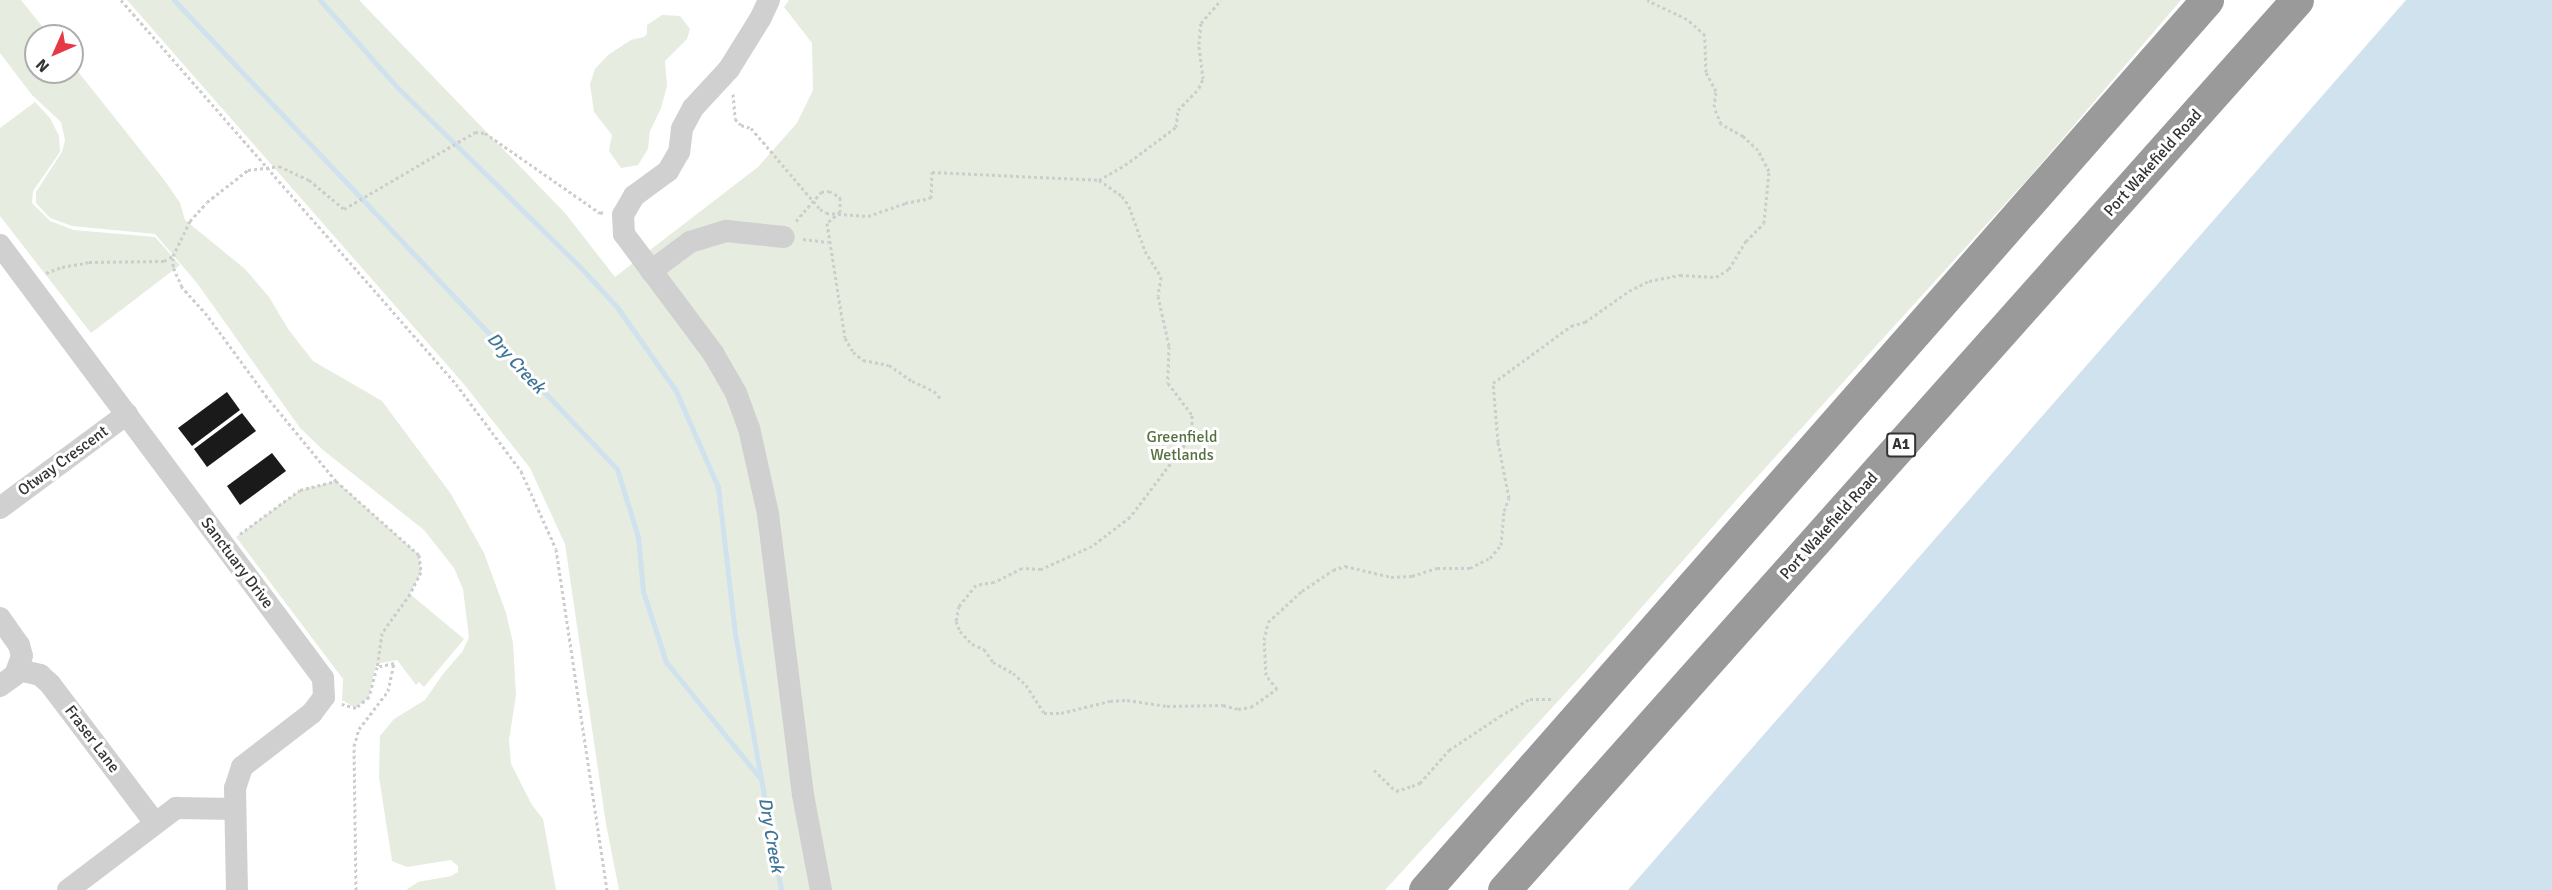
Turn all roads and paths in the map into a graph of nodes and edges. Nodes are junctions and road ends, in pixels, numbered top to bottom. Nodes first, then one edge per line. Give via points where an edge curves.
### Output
1 (121, 0) edge
2 (769, 0) edge
3 (1221, 0) edge
4 (1647, 0) edge
5 (2207, 0) edge
6 (2297, 0) edge
7 (729, 69) junction
8 (266, 166) junction
9 (1098, 180) junction
10 (634, 196) junction
11 (812, 198) junction
12 (837, 215) junction
13 (784, 237) junction
14 (828, 242) junction
15 (0, 245) edge
16 (173, 256) junction
17 (651, 271) junction
18 (27, 281) junction
19 (942, 400) dead end
20 (127, 414) junction
21 (336, 481) junction
22 (0, 508) edge
23 (224, 545) junction
24 (0, 618) edge
25 (377, 667) junction
26 (19, 670) junction
27 (0, 686) edge
28 (323, 699) junction
29 (1551, 699) dead end
30 (1374, 770) dead end
31 (235, 809) junction
32 (155, 823) junction
33 (68, 890) edge
34 (237, 890) edge
35 (356, 890) edge
36 (607, 890) edge
37 (821, 890) edge
38 (1425, 890) edge
39 (1504, 890) edge

1 - 8 path
2 - 7 street
3 - 9 path via 1201,23 1203,79 1178,110 1176,127
4 - 9 path via 1687,19 1705,35 1706,72 1716,90 1714,107 1721,124 1758,150 1769,171 1764,223 1746,241 1729,269 1716,277 1665,277 1629,291 1585,322 1571,326 1493,383 1497,442 1509,498 1501,545 1490,558 1470,568 1437,568 1412,576 1391,577 1345,567 1333,570 1268,622 1264,640 1266,675 1277,689 1251,707 1238,709 1200,703 1167,706 1127,700 1044,713 1026,685 972,644 956,621 959,606 976,585 994,582 1022,568 1041,569 1092,546 1130,517 1192,435 1192,415 1168,383 1169,346 1158,296 1161,277 1145,251 1129,206 1122,196
5 - 38 highway
6 - 39 highway, Port Wakefield Road / A1
7 - 10 street via 693,108 668,171
7 - 11 path via 735,119 752,128
8 - 10 path via 279,166 309,180 344,209 475,132 485,133 600,213 615,210
8 - 16 path via 235,178 190,221
8 - 36 path via 456,384 521,471 556,549
9 - 12 path via 932,172 931,198 868,216
10 - 17 street via 623,215 624,234
11 - 12 path via 820,209
11 - 12 path via 821,192 835,192 842,207
11 - 13 path
12 - 14 path via 827,223
13 - 14 path
13 - 17 street via 726,231 690,242
14 - 19 path via 840,318 853,352 863,360 889,365 934,391
15 - 18 street, Sanctuary Drive
16 - 18 path via 164,261 114,260 62,267
16 - 21 path via 173,267 183,287
17 - 37 street via 713,353 736,393 752,439 768,513 803,795
18 - 20 street, Sanctuary Drive
20 - 22 street, Otway Crescent
20 - 23 street, Sanctuary Drive
21 - 23 path via 300,490
21 - 25 path via 419,555 422,563 410,594 382,633
23 - 28 street, Sanctuary Drive via 323,678
24 - 26 street via 22,651
25 - 28 path via 369,697 356,708
25 - 35 path via 394,663 388,691 358,729 354,746
26 - 27 street
26 - 32 street, Fraser Lane via 40,675 50,684
28 - 31 street via 312,713 242,767 235,788
29 - 30 path via 1530,699 1500,716 1449,750 1420,783 1396,791
31 - 32 street via 182,807
31 - 34 street
32 - 33 street

